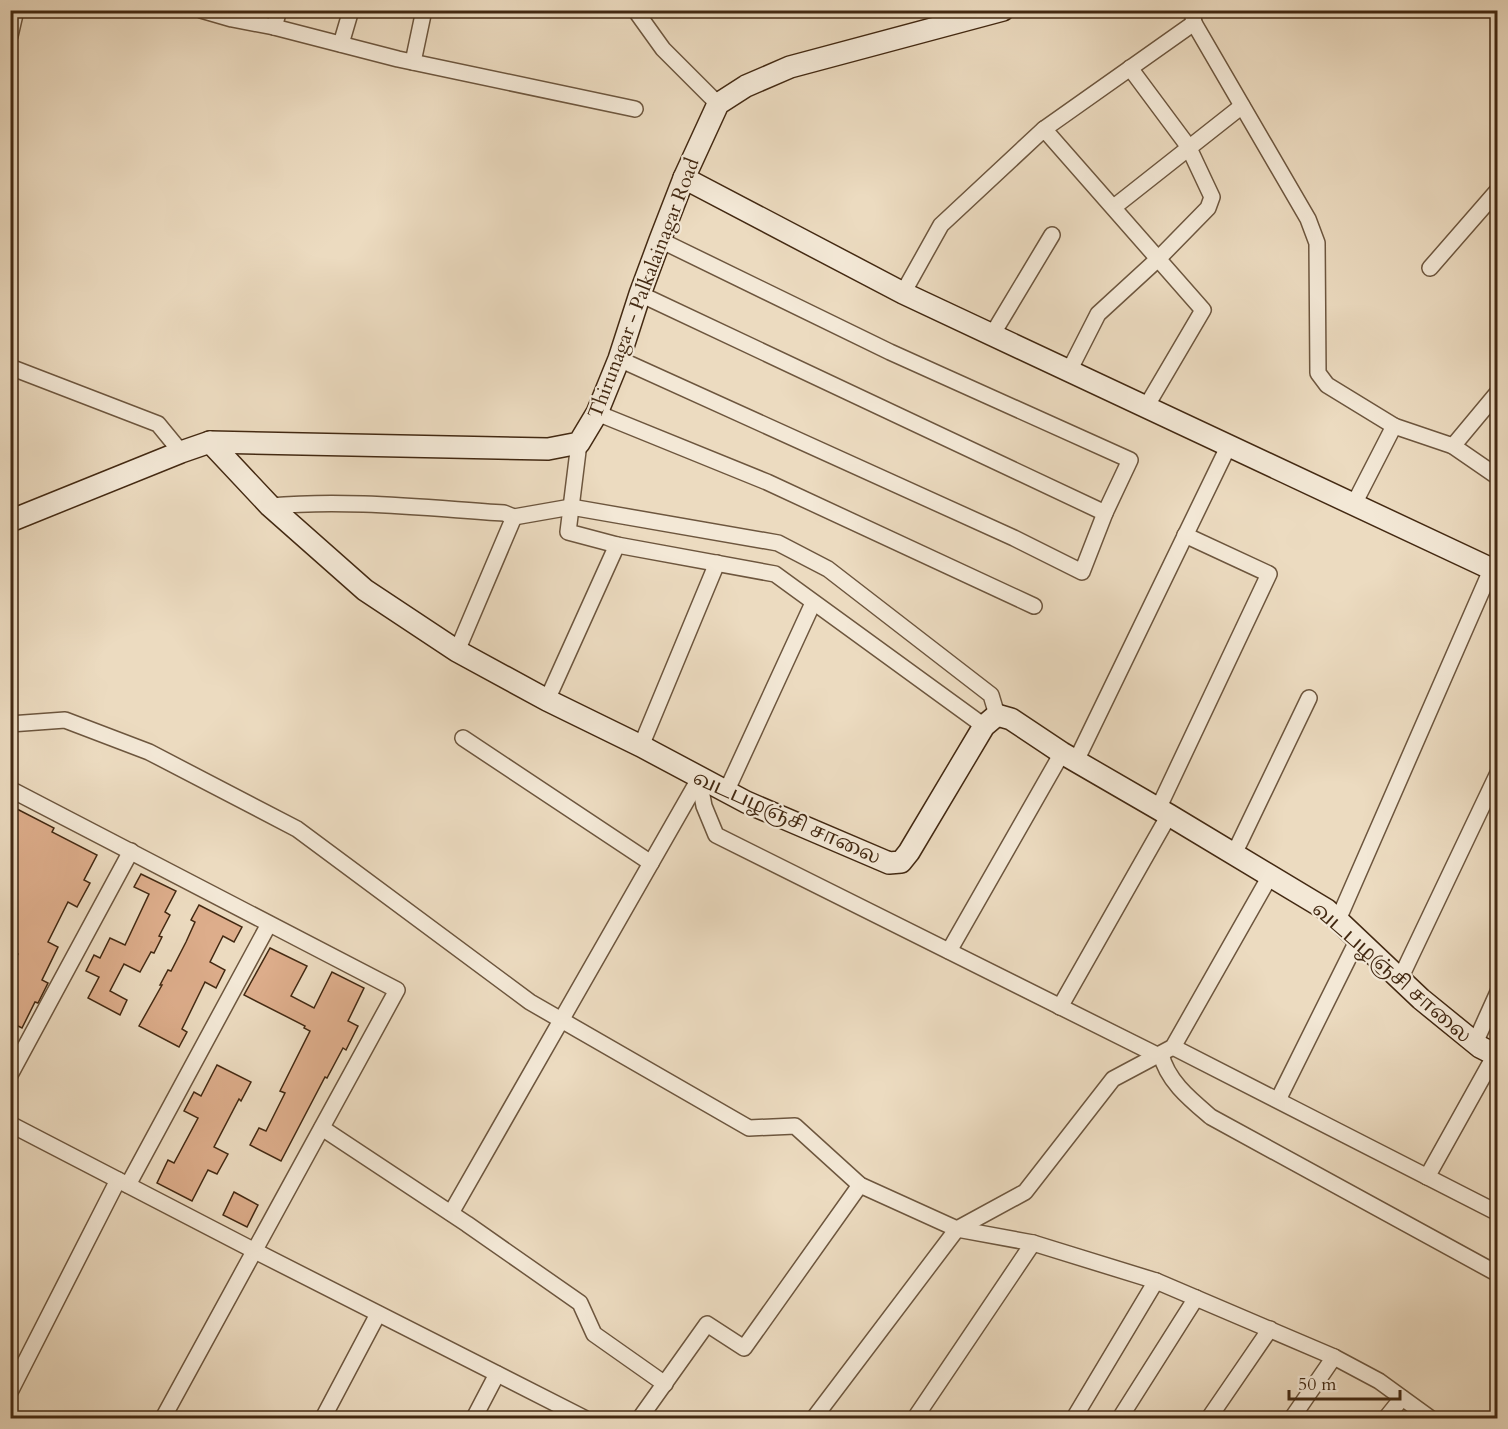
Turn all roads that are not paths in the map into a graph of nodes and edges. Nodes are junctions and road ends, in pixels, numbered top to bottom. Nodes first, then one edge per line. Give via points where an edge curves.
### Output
1 (16, 10) edge
2 (201, 10) edge
3 (279, 10) edge
4 (351, 10) edge
5 (424, 10) edge
6 (635, 10) edge
7 (1003, 10) edge
8 (1193, 17) edge
9 (274, 27) junction
10 (10, 36) edge
11 (340, 44) junction
12 (413, 62) junction
13 (1130, 68) junction
14 (718, 104) junction
15 (1242, 106) junction
16 (635, 109) dead end
17 (1044, 129) junction
18 (1188, 146) junction
19 (684, 178) junction
20 (1497, 190) edge
21 (1114, 207) junction
22 (1052, 236) dead end
23 (660, 240) junction
24 (1159, 258) junction
25 (1430, 268) dead end
26 (903, 293) junction
27 (640, 294) junction
28 (992, 335) junction
29 (620, 359) junction
30 (10, 367) edge
31 (1070, 371) junction
32 (1497, 392) edge
33 (1146, 407) junction
34 (597, 413) junction
35 (1394, 426) junction
36 (210, 442) junction
37 (579, 443) junction
38 (1229, 446) junction
39 (1453, 446) junction
40 (181, 452) junction
41 (1497, 477) edge
42 (1354, 504) junction
43 (270, 506) junction
44 (571, 507) junction
45 (1105, 513) junction
46 (514, 517) junction
47 (10, 521) edge
48 (1185, 535) junction
49 (618, 545) junction
50 (717, 563) junction
51 (1496, 572) edge
52 (813, 603) junction
53 (1034, 606) dead end
54 (457, 651) junction
55 (1309, 698) dead end
56 (547, 700) junction
57 (991, 721) junction
58 (10, 724) edge
59 (463, 738) dead end
60 (641, 746) junction
61 (1069, 757) junction
62 (1497, 773) edge
63 (699, 779) junction
64 (10, 789) edge
65 (726, 792) junction
66 (1164, 812) junction
67 (131, 851) junction
68 (1234, 854) junction
69 (651, 863) junction
70 (1270, 876) junction
71 (1338, 920) junction
72 (269, 924) junction
73 (1358, 939) junction
74 (949, 951) junction
75 (1400, 979) junction
76 (1497, 992) edge
77 (1060, 1007) junction
78 (560, 1019) junction
79 (1475, 1043) junction
80 (1164, 1052) junction
81 (1496, 1056) edge
82 (10, 1075) edge
83 (1278, 1101) junction
84 (10, 1124) edge
85 (322, 1128) junction
86 (1427, 1177) junction
87 (123, 1182) junction
88 (860, 1185) junction
89 (451, 1213) junction
90 (1497, 1213) edge
91 (957, 1229) junction
92 (1033, 1243) junction
93 (255, 1251) junction
94 (1497, 1274) edge
95 (1156, 1281) junction
96 (1196, 1298) junction
97 (378, 1314) junction
98 (1270, 1329) junction
99 (1334, 1357) junction
100 (497, 1374) junction
101 (665, 1384) junction
102 (10, 1392) edge
103 (1402, 1398) junction
104 (163, 1419) edge
105 (323, 1419) edge
106 (474, 1419) edge
107 (584, 1419) edge
108 (640, 1419) edge
109 (814, 1419) edge
110 (915, 1419) edge
111 (1074, 1419) edge
112 (1120, 1419) edge
113 (1209, 1419) edge
114 (1292, 1419) edge
115 (1386, 1419) edge
116 (1430, 1419) edge

1 - 10 street
2 - 9 street
3 - 9 street
4 - 11 street
5 - 12 street
6 - 14 street via 663,49
7 - 14 street via 790,67 746,86
8 - 13 street
8 - 15 street
9 - 11 street
11 - 12 street
12 - 16 street
13 - 17 street
13 - 18 street
14 - 19 street, Thirunagar - Palkalainagar Road
15 - 18 street
15 - 35 street via 1308,219 1317,243 1318,373 1327,385
17 - 21 street
17 - 26 street via 941,225
18 - 21 street
18 - 24 street via 1212,197 1208,208
19 - 23 street, Thirunagar - Palkalainagar Road
19 - 26 street
20 - 25 street
21 - 24 street
22 - 28 street
23 - 27 street, Thirunagar - Palkalainagar Road
23 - 45 street via 890,352 1130,460
24 - 31 street via 1098,314
24 - 33 street via 1203,310
26 - 28 street
27 - 29 street, Thirunagar - Palkalainagar Road
27 - 45 street
28 - 31 street
29 - 34 street, Thirunagar - Palkalainagar Road
29 - 45 street via 1082,572
30 - 40 street via 158,424
31 - 33 street
32 - 39 street
33 - 38 street
34 - 37 street, Thirunagar - Palkalainagar Road
34 - 53 street via 767,482
35 - 39 street
35 - 42 street
36 - 37 street, Thirunagar - Palkalainagar Road via 548,449
36 - 40 street, Thirunagar - Palkalainagar Road
36 - 43 street, வடபழஞ்சி சாலை
37 - 44 street
38 - 42 street
38 - 48 street
39 - 41 street
40 - 47 street, Thirunagar - Palkalainagar Road
42 - 51 street
43 - 46 street via 362,503 504,513
43 - 54 street, வடபழஞ்சி சாலை via 365,590
44 - 46 street
44 - 49 street via 568,532
44 - 57 street via 778,543 828,568 991,695
46 - 54 street
48 - 61 street
48 - 66 street via 1269,574
49 - 50 street
49 - 56 street
50 - 52 street via 775,574
50 - 60 street
51 - 71 street
52 - 57 street
52 - 65 street
54 - 56 street, வடபழஞ்சி சாலை
55 - 68 street
56 - 60 street, வடபழஞ்சி சாலை
57 - 61 street, வடபழஞ்சி சாலை via 1011,719
57 - 65 street, வடபழஞ்சி சாலை via 901,862 889,863
58 - 78 street via 65,720 149,752 297,829 531,1002
59 - 69 street
60 - 63 street, வடபழஞ்சி சாலை
61 - 66 street, வடபழஞ்சி சாலை
61 - 74 street
62 - 75 street
63 - 65 street, வடபழஞ்சி சாலை
63 - 69 street
63 - 74 street via 704,806 716,835
64 - 67 street
66 - 68 street, வடபழஞ்சி சாலை
66 - 77 street
67 - 72 street
67 - 82 street
68 - 70 street, வடபழஞ்சி சாலை
69 - 78 street
70 - 71 street, வடபழஞ்சி சாலை
70 - 80 street
71 - 73 street, வடபழஞ்சி சாலை
72 - 85 street via 397,990
72 - 87 street
73 - 75 street, வடபழஞ்சி சாலை
73 - 83 street
74 - 77 street
75 - 79 street, வடபழஞ்சி சாலை
76 - 79 street
77 - 80 street
78 - 88 street via 749,1128 795,1126
78 - 89 street
79 - 81 street, வடபழஞ்சி சாலை
80 - 83 street
80 - 91 street via 1113,1079 1025,1192
80 - 94 street via 1163,1063 1182,1092 1212,1117
81 - 86 street
83 - 86 street
84 - 87 street
85 - 89 street
85 - 93 street
86 - 90 street
87 - 93 street
87 - 102 street
88 - 91 street
88 - 101 street via 744,1348 707,1324
89 - 101 street via 580,1303 594,1334
91 - 92 street
91 - 109 street
92 - 95 street
92 - 110 street
93 - 97 street
93 - 104 street
95 - 96 street
95 - 111 street
96 - 98 street
96 - 112 street
97 - 100 street
97 - 105 street
98 - 99 street
98 - 113 street
99 - 103 street
99 - 114 street
100 - 106 street
100 - 107 street
101 - 108 street
103 - 115 street
103 - 116 street

